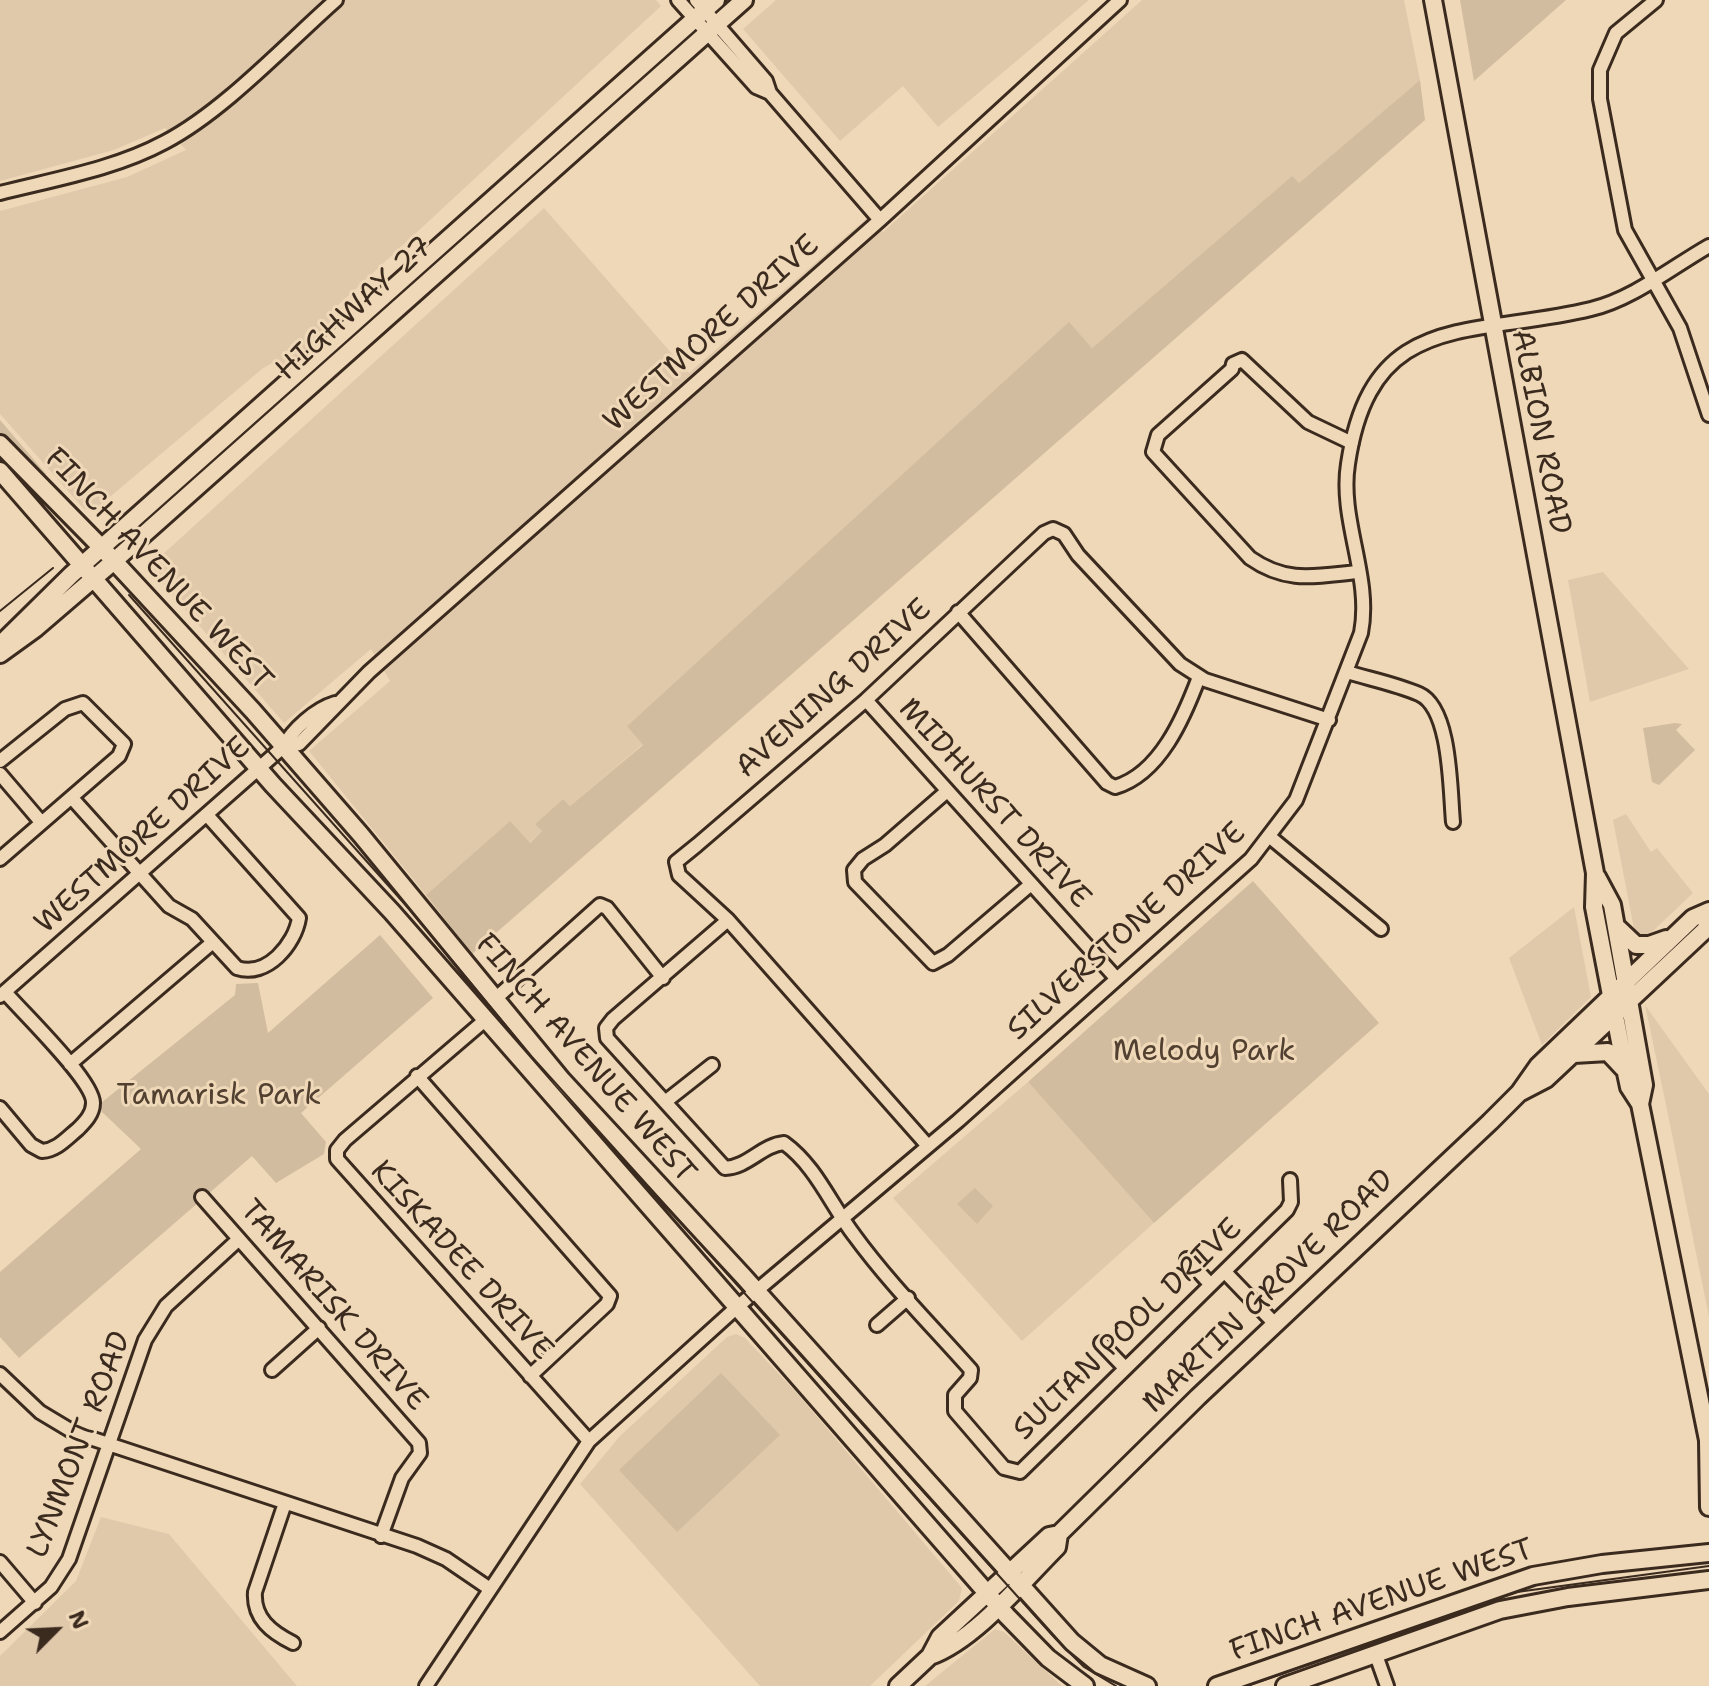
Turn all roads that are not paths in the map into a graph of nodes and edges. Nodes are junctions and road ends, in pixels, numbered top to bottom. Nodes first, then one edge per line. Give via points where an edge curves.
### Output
1 (336, 0) edge
2 (678, 0) edge
3 (744, 0) edge
4 (1120, 0) edge
5 (1433, 0) edge
6 (1656, 0) edge
7 (703, 7) edge
8 (711, 28) junction
9 (0, 193) edge
10 (880, 220) junction
11 (1709, 246) edge
12 (1653, 279) junction
13 (1492, 328) junction
14 (1705, 385) edge
15 (1709, 415) edge
16 (1352, 443) junction
17 (0, 444) edge
18 (0, 463) edge
19 (0, 471) edge
20 (99, 550) junction
21 (111, 563) junction
22 (1357, 572) junction
23 (87, 573) junction
24 (958, 612) junction
25 (0, 645) edge
26 (0, 654) edge
27 (1347, 672) junction
28 (1199, 677) junction
29 (866, 700) junction
30 (1329, 720) junction
31 (283, 747) junction
32 (0, 761) edge
33 (259, 767) junction
34 (0, 774) edge
35 (946, 792) junction
36 (72, 798) junction
37 (207, 815) junction
38 (41, 822) junction
39 (1453, 822) dead end
40 (1270, 837) junction
41 (0, 859) edge
42 (140, 872) junction
43 (1595, 873) junction
44 (1030, 885) junction
45 (1709, 911) edge
46 (728, 920) junction
47 (1709, 922) edge
48 (1615, 923) junction
49 (1381, 929) dead end
50 (1675, 935) junction
51 (213, 942) junction
52 (663, 978) junction
53 (1116, 978) junction
54 (1626, 982) junction
55 (2, 994) edge
56 (1611, 996) junction
57 (494, 1000) junction
58 (1629, 1001) junction
59 (1615, 1015) junction
60 (484, 1021) junction
61 (1573, 1054) junction
62 (70, 1064) junction
63 (712, 1065) dead end
64 (1626, 1073) junction
65 (417, 1076) junction
66 (1519, 1093) junction
67 (665, 1102) junction
68 (1640, 1104) junction
69 (0, 1108) edge
70 (928, 1146) junction
71 (1290, 1180) dead end
72 (202, 1197) dead end
73 (844, 1216) junction
74 (239, 1239) junction
75 (1187, 1259) dead end
76 (1225, 1272) junction
77 (1210, 1284) junction
78 (756, 1291) junction
79 (908, 1298) junction
80 (736, 1308) junction
81 (877, 1325) dead end
82 (1276, 1325) junction
83 (319, 1328) junction
84 (1101, 1343) dead end
85 (1125, 1368) junction
86 (272, 1370) dead end
87 (0, 1374) edge
88 (530, 1376) junction
89 (589, 1441) junction
90 (1708, 1443) edge
91 (110, 1446) junction
92 (285, 1503) junction
93 (1709, 1507) edge
94 (381, 1536) junction
95 (1709, 1553) edge
96 (0, 1562) edge
97 (1014, 1578) junction
98 (1709, 1580) edge
99 (490, 1589) junction
100 (992, 1599) junction
101 (35, 1603) junction
102 (0, 1632) edge
103 (293, 1643) dead end
104 (1376, 1655) junction
105 (426, 1686) edge
106 (898, 1686) edge
107 (1085, 1686) edge
108 (1147, 1686) edge
109 (1217, 1686) edge
110 (1285, 1686) edge
111 (1387, 1686) edge

1 - 9 street via 211,111 168,141 112,164
2 - 7 street
3 - 8 main road, HIGHWAY 27
4 - 10 street, WESTMORE DRIVE
5 - 13 main road, ALBION ROAD
6 - 12 street via 1616,33 1604,55 1599,83 1621,217
7 - 8 street
7 - 20 main road, HIGHWAY 27
8 - 10 street via 766,81 770,93
8 - 21 main road, HIGHWAY 27
10 - 31 street, WESTMORE DRIVE via 335,703 290,734
11 - 12 street, SILVERSTONE DRIVE
12 - 13 street, SILVERSTONE DRIVE via 1609,304
12 - 14 street
13 - 16 street, SILVERSTONE DRIVE via 1423,341 1393,359 1373,383
13 - 43 main road, ALBION ROAD
14 - 15 street
16 - 22 street, SILVERSTONE DRIVE via 1346,483
16 - 22 street via 1299,415 1242,360 1158,435 1153,452 1265,569 1308,580
17 - 20 main road, FINCH AVENUE WEST
18 - 20 main road, FINCH AVENUE WEST
19 - 23 main road, FINCH AVENUE WEST
20 - 21 main road, FINCH AVENUE WEST
20 - 23 main road, HIGHWAY 27
21 - 23 main road, HIGHWAY 27
21 - 31 main road, FINCH AVENUE WEST
22 - 27 street, SILVERSTONE DRIVE via 1363,620
23 - 25 main road, HIGHWAY 27
23 - 26 main road, HIGHWAY 27
23 - 33 main road, FINCH AVENUE WEST
24 - 28 street, AVENING DRIVE via 1053,529 1064,534 1180,664
24 - 28 street via 1115,787 1145,768 1167,743
24 - 29 street, AVENING DRIVE
27 - 30 street, SILVERSTONE DRIVE
27 - 39 street via 1419,694 1432,704 1441,722
28 - 30 street, AVENING DRIVE
29 - 35 street, MIDHURST DRIVE
29 - 46 street, AVENING DRIVE via 676,862 679,875
30 - 40 street, SILVERSTONE DRIVE via 1296,800
31 - 33 street, WESTMORE DRIVE
31 - 57 main road, FINCH AVENUE WEST
32 - 36 street via 65,709 83,703 124,749
33 - 37 street, WESTMORE DRIVE
33 - 60 main road, FINCH AVENUE WEST
34 - 38 street
35 - 44 street, MIDHURST DRIVE
35 - 44 street via 863,859 854,870 855,882 933,963
36 - 38 street
36 - 42 street
37 - 42 street, WESTMORE DRIVE
37 - 51 street via 299,918 294,939 258,968 237,968
38 - 41 street
40 - 49 street
40 - 53 street, SILVERSTONE DRIVE
42 - 51 street via 169,906 192,919
42 - 55 street, WESTMORE DRIVE
43 - 48 main road, ALBION ROAD
43 - 56 main road, ALBION ROAD via 1594,907
44 - 53 street, MIDHURST DRIVE
45 - 50 main road, MARTIN GROVE ROAD
46 - 52 street
46 - 70 street, AVENING DRIVE
47 - 58 main road, MARTIN GROVE ROAD
48 - 50 main road via 1636,945
48 - 54 main road, ALBION ROAD
50 - 54 main road, MARTIN GROVE ROAD
51 - 62 street
52 - 57 street via 600,905
52 - 67 street via 606,1028 607,1038
53 - 70 street, SILVERSTONE DRIVE
54 - 56 main road, MARTIN GROVE ROAD
54 - 58 main road, ALBION ROAD
55 - 62 street
56 - 59 main road, ALBION ROAD
56 - 66 main road, MARTIN GROVE ROAD via 1538,1066
57 - 78 main road, FINCH AVENUE WEST
58 - 59 main road, MARTIN GROVE ROAD
58 - 68 main road, ALBION ROAD via 1644,1085
59 - 61 main road, MARTIN GROVE ROAD
59 - 64 main road, ALBION ROAD
60 - 65 street, KISKADEE DRIVE
60 - 80 main road, FINCH AVENUE WEST
61 - 64 main road via 1608,1052
61 - 66 main road, MARTIN GROVE ROAD via 1546,1079
62 - 69 street via 92,1093 93,1104 84,1123 60,1145 42,1151 31,1145
63 - 67 street
64 - 68 main road, ALBION ROAD
65 - 88 street via 610,1296
65 - 88 street, KISKADEE DRIVE via 345,1140 337,1159
66 - 82 main road, MARTIN GROVE ROAD
67 - 73 street, SULTAN POOL DRIVE via 725,1168 784,1143
68 - 90 main road, ALBION ROAD
70 - 73 street, SILVERSTONE DRIVE
71 - 76 street, SULTAN POOL DRIVE via 1287,1210
72 - 74 street, TAMARISK DRIVE
73 - 78 street, SILVERSTONE DRIVE
73 - 79 street, SULTAN POOL DRIVE
74 - 83 street, TAMARISK DRIVE
74 - 91 street, LYNMONT ROAD via 180,1291 153,1325
75 - 77 street
76 - 77 street, SULTAN POOL DRIVE
76 - 82 street
77 - 85 street, SULTAN POOL DRIVE
78 - 80 street, SILVERSTONE DRIVE
78 - 97 main road, FINCH AVENUE WEST
79 - 81 street
79 - 85 street, SULTAN POOL DRIVE via 971,1370 955,1395 955,1411 1013,1472 1020,1472
80 - 89 street, SILVERSTONE DRIVE
80 - 100 main road, FINCH AVENUE WEST
82 - 97 main road, MARTIN GROVE ROAD via 1059,1534 1049,1536
83 - 86 street
83 - 94 street, TAMARISK DRIVE via 419,1443 420,1453 402,1478
84 - 85 street
87 - 91 street via 57,1424
88 - 89 street, KISKADEE DRIVE
89 - 99 street, SILVERSTONE DRIVE
90 - 93 main road, ALBION ROAD
91 - 92 street
91 - 101 street, LYNMONT ROAD via 77,1543 61,1574
92 - 94 street
92 - 103 street via 254,1604 266,1624
94 - 99 street via 430,1551
95 - 109 main road, FINCH AVENUE WEST via 1533,1576
96 - 101 street
97 - 100 main road, MARTIN GROVE ROAD
97 - 108 main road, FINCH AVENUE WEST via 1084,1654
98 - 104 main road, FINCH AVENUE WEST via 1523,1605
99 - 105 street, SILVERSTONE DRIVE
100 - 106 main road, MARTIN GROVE ROAD via 951,1649 930,1656
100 - 107 main road, FINCH AVENUE WEST via 1048,1658
101 - 102 street, LYNMONT ROAD
104 - 110 main road, FINCH AVENUE WEST
104 - 111 street

